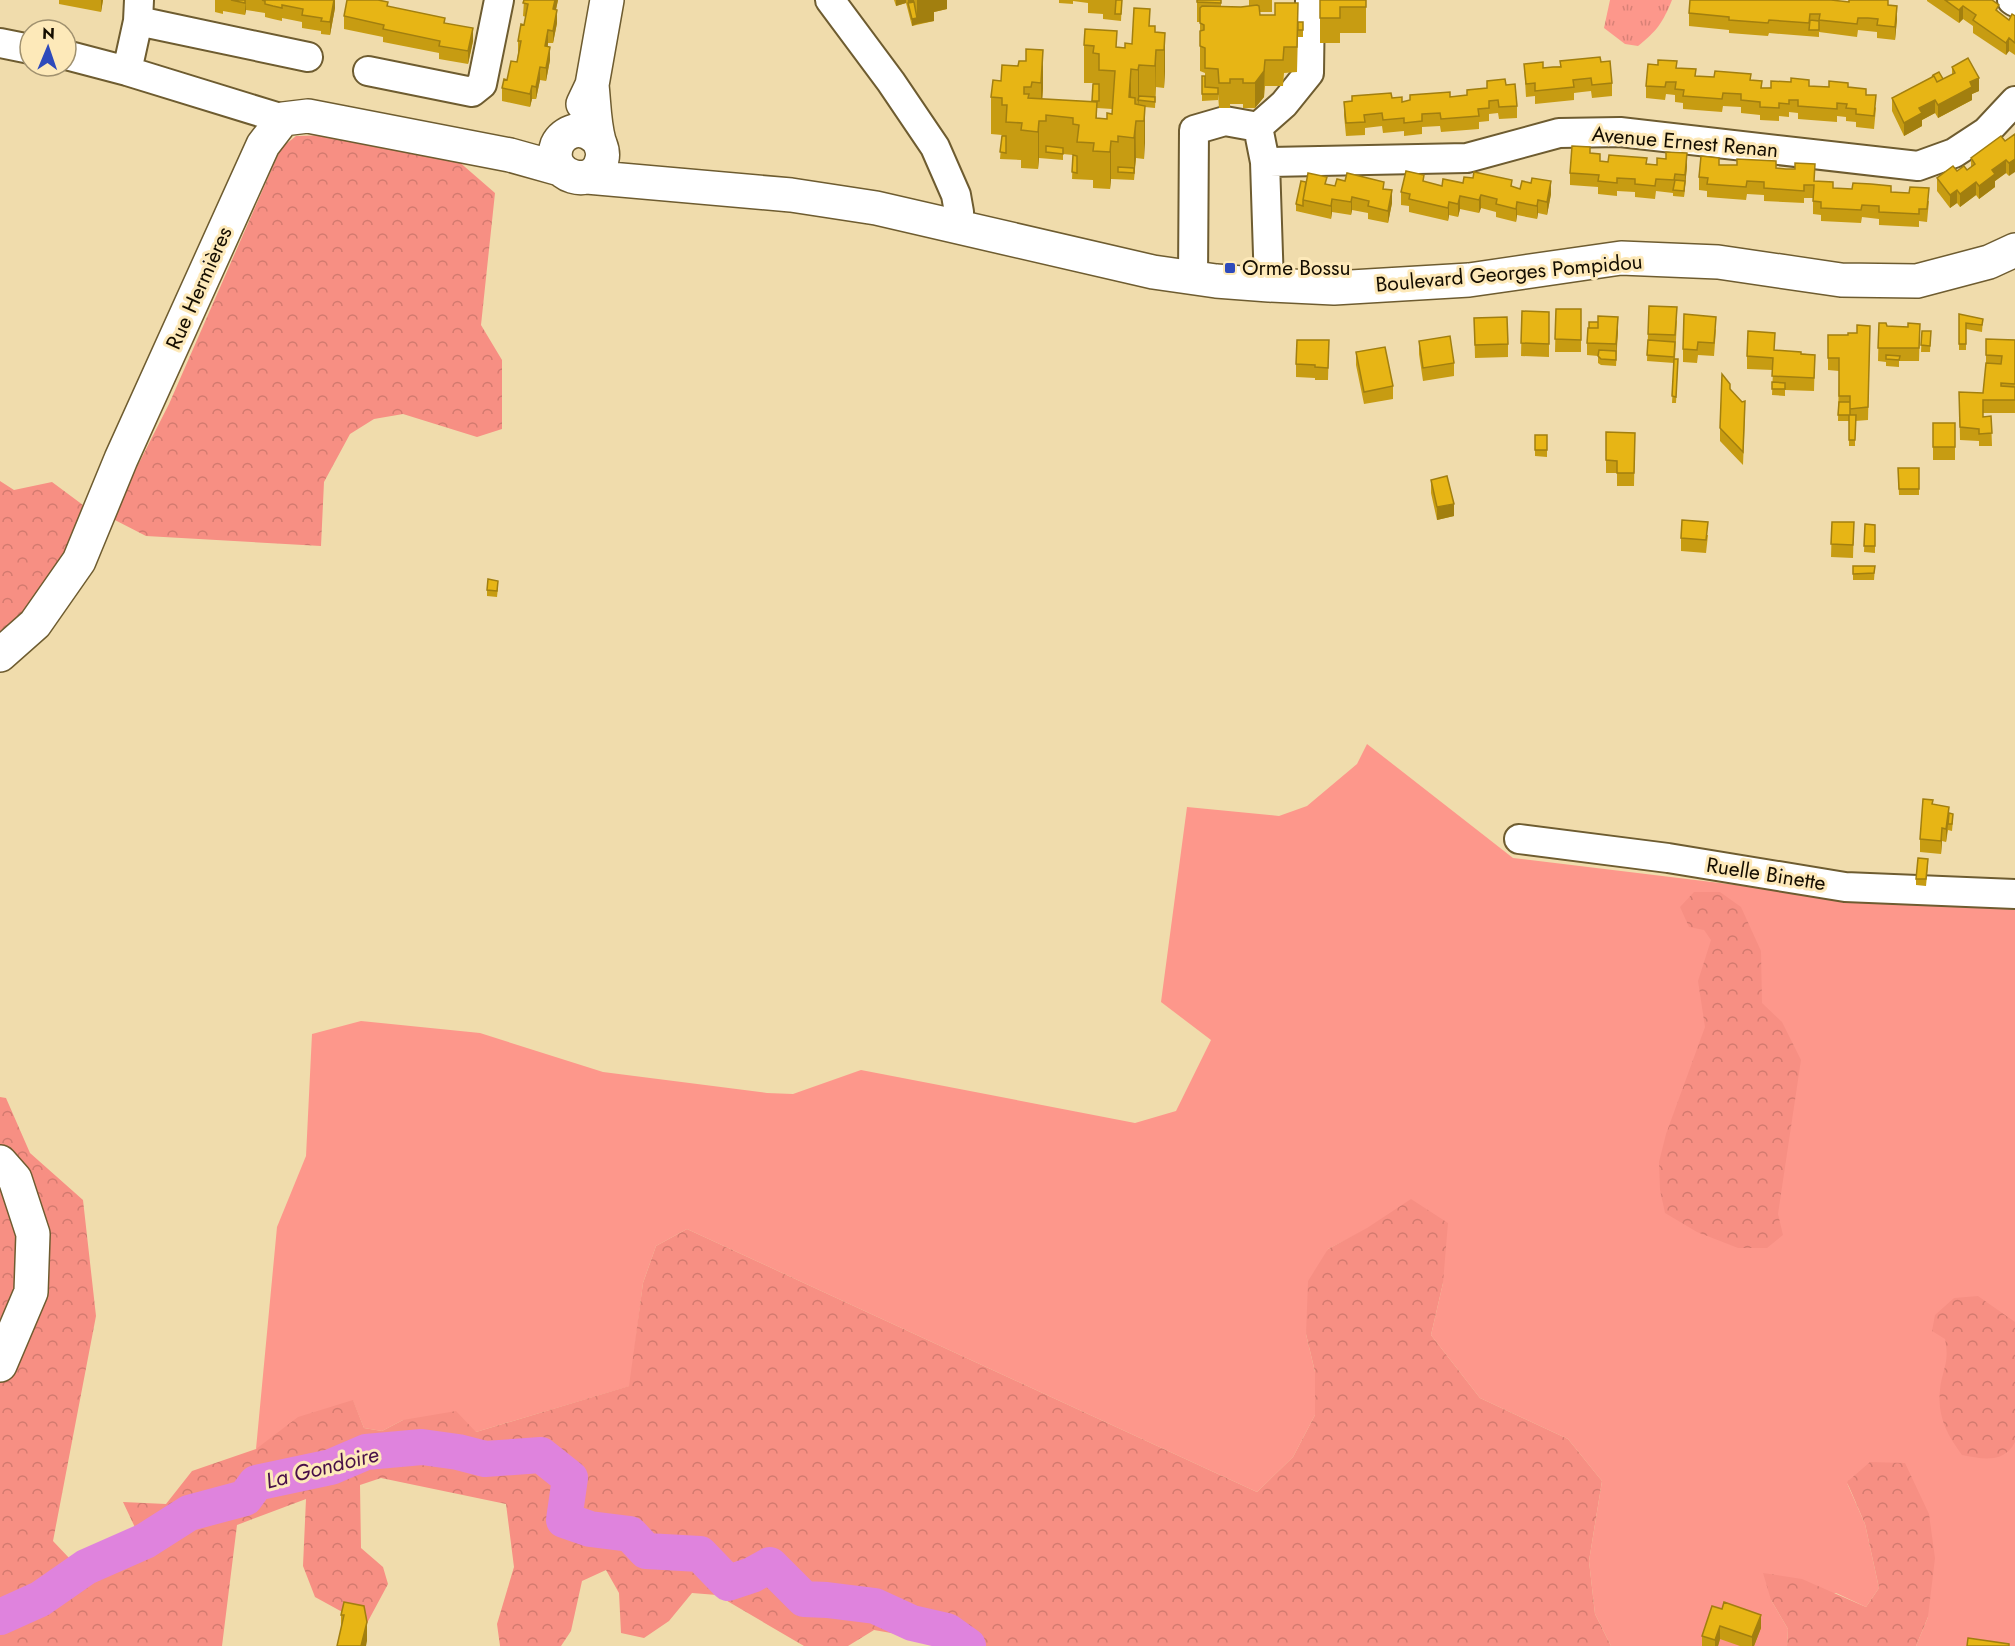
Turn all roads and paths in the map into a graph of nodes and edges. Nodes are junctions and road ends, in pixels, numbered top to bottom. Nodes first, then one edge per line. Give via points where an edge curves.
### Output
1 (499, 0) edge
2 (607, 0) edge
3 (830, 0) edge
4 (1310, 0) edge
5 (139, 11) edge
6 (0, 43) edge
7 (18, 47) edge
8 (308, 57) dead end
9 (78, 58) edge
10 (127, 71) junction
11 (368, 71) dead end
12 (2015, 101) edge
13 (283, 119) junction
14 (1258, 127) junction
15 (580, 152) junction
16 (1265, 162) junction
17 (958, 226) junction
18 (2015, 250) edge
19 (1193, 278) junction
20 (1259, 284) junction
21 (0, 655) edge
22 (1519, 838) dead end
23 (2015, 894) edge
24 (0, 1162) edge
25 (0, 1365) edge

1 - 11 street via 482,84 472,92
2 - 15 main road
3 - 17 street via 935,147 956,195
4 - 14 street via 1309,73 1284,104
5 - 8 street
5 - 10 street
6 - 7 street
9 - 10 street
10 - 13 street
12 - 16 street, Avenue Ernest Renan via 1986,132 1953,153 1918,166 1620,132 1559,133 1467,158
13 - 15 main road, Boulevard Georges Pompidou via 308,116 510,155
13 - 21 main road, Rue Hermières via 263,145 79,561 35,624
14 - 16 street
14 - 19 street via 1225,121 1194,130
15 - 17 main road, Boulevard Georges Pompidou via 667,185 791,195
16 - 20 street
17 - 19 main road, Boulevard Georges Pompidou via 1119,266
18 - 20 main road, Boulevard Georges Pompidou via 1989,262 1917,281 1841,280 1718,262 1621,258 1469,280 1335,288
19 - 20 main road, Boulevard Georges Pompidou
22 - 23 street, Ruelle Binette via 1845,887
24 - 25 main road via 15,1179 33,1234 32,1292

